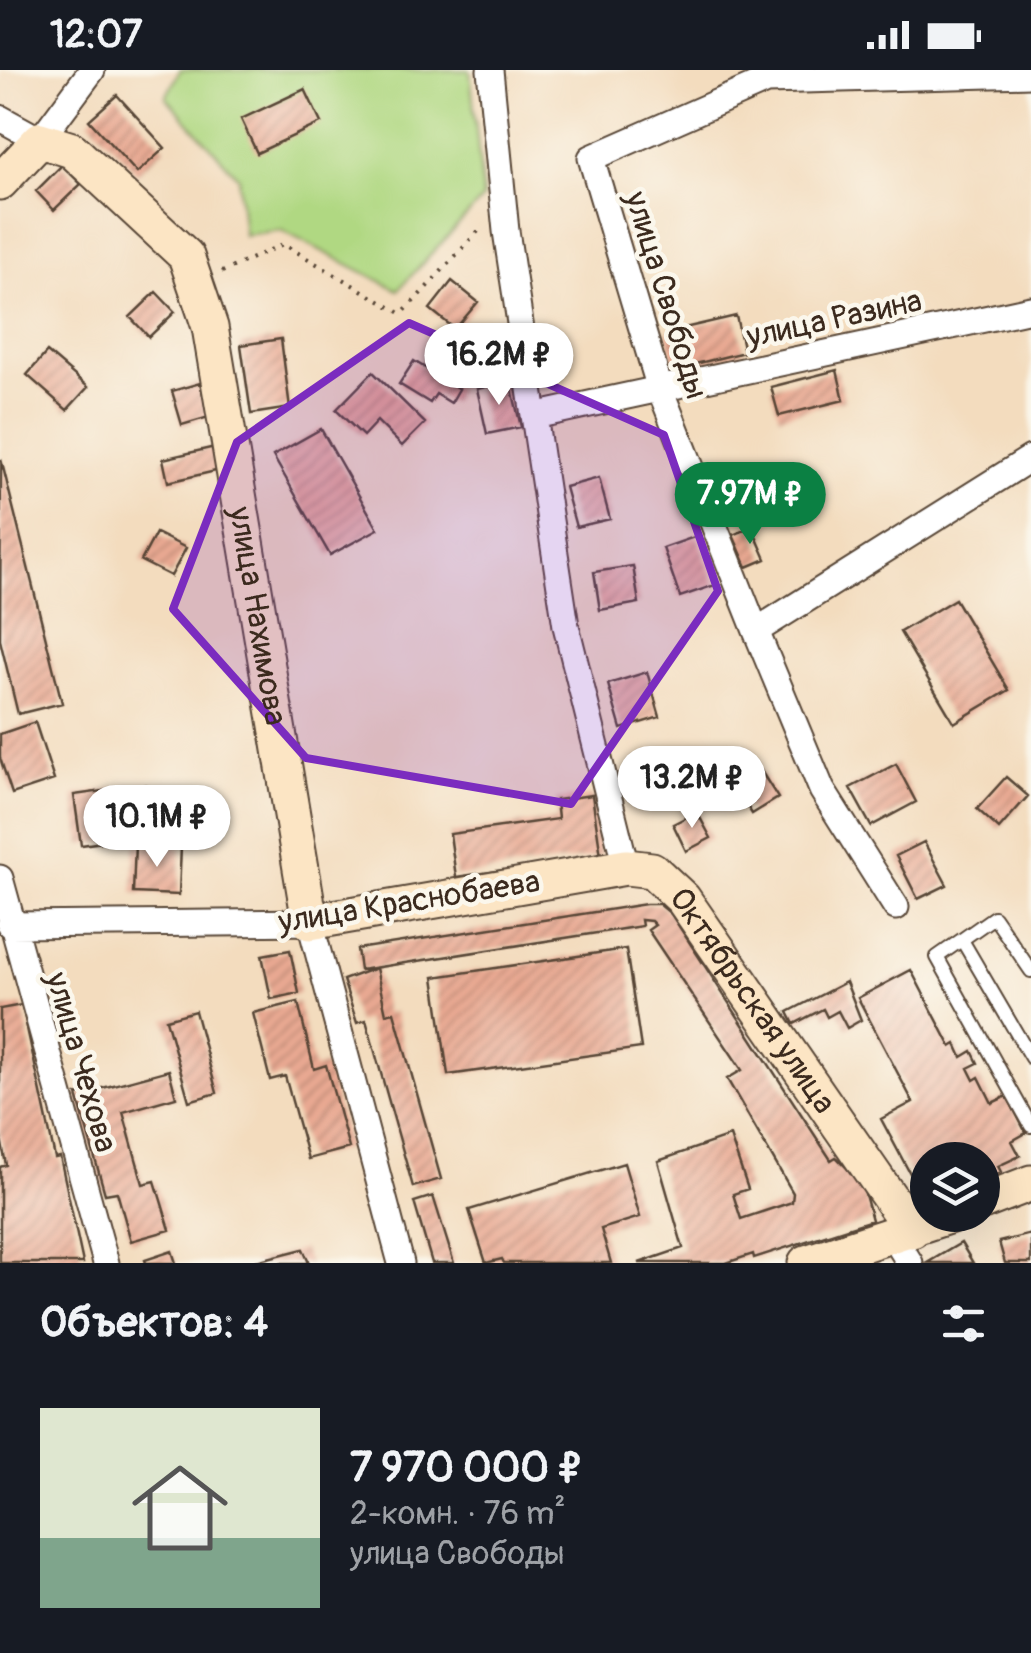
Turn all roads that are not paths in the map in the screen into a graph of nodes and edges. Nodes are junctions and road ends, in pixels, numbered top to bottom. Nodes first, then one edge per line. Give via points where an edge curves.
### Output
1 (92, 70) edge
2 (490, 70) edge
3 (1031, 74) edge
4 (769, 76) edge
5 (0, 118) edge
6 (40, 140) junction
7 (0, 182) edge
8 (1031, 309) edge
9 (660, 389) junction
10 (534, 416) junction
11 (1031, 458) edge
12 (756, 631) junction
13 (626, 867) junction
14 (0, 878) edge
15 (896, 907) dead end
16 (310, 922) junction
17 (10, 925) junction
18 (962, 940) junction
19 (1031, 971) edge
20 (1031, 1058) edge
21 (1031, 1126) edge
22 (1031, 1183) edge
23 (1000, 1195) edge
24 (905, 1243) edge
25 (106, 1263) edge
26 (401, 1263) edge
27 (806, 1263) edge

1 - 6 street
2 - 10 street
3 - 4 street
4 - 9 street, улица Свободы via 590,158
5 - 6 street, улица Нахимова
6 - 7 street
6 - 16 street, улица Нахимова via 72,150 186,256 196,284 210,326
8 - 9 street, улица Разина
9 - 10 street, улица Разина
9 - 12 street, улица Свободы
10 - 13 street via 566,626
11 - 12 street
12 - 15 street, улица Свободы via 822,790
13 - 16 street, улица Краснобаева
13 - 24 street, Октябрьская улица via 652,870 683,899
14 - 17 street, улица Чехова
16 - 17 street, улица Краснобаева
16 - 26 street, улица Нахимова
17 - 25 street, улица Чехова
18 - 19 lane via 994,917
18 - 20 lane
18 - 21 lane via 937,957
22 - 23 street
24 - 27 street

